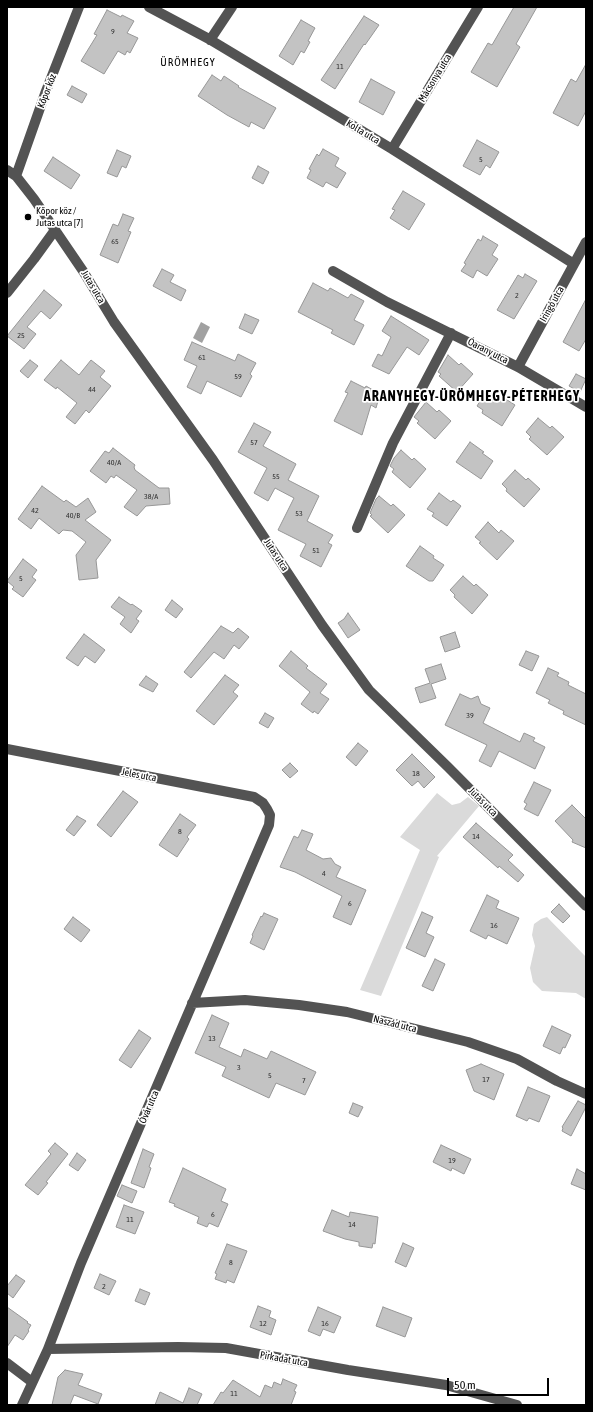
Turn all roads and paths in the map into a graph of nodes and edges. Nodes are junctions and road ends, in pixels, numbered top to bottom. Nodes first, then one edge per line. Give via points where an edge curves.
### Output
1 (79, 7) edge
2 (148, 7) edge
3 (232, 7) edge
4 (478, 7) edge
5 (210, 40) junction
6 (392, 150) junction
7 (7, 170) edge
8 (16, 176) junction
9 (55, 230) junction
10 (586, 242) edge
11 (574, 264) junction
12 (333, 271) dead end
13 (7, 293) edge
14 (451, 333) junction
15 (518, 366) junction
16 (586, 407) edge
17 (358, 528) dead end
18 (7, 749) edge
19 (268, 808) joint
20 (586, 906) edge
21 (192, 1003) junction
22 (586, 1094) edge
23 (48, 1349) junction
24 (7, 1363) edge
25 (32, 1382) junction
26 (22, 1405) edge
27 (517, 1405) edge

1 - 8 street, Kőpor köz
2 - 5 street, Kolta utca
3 - 5 street
4 - 6 street, Mácsonya utca
5 - 6 street, Kolta utca
6 - 11 street, Kolta utca
7 - 8 street, Jutas utca
8 - 9 street, Jutas utca
9 - 13 street
9 - 20 street, Jutas utca via 114,322 213,460 322,625 369,690
10 - 11 street, Iringó utca
11 - 15 street, Iringó utca
12 - 14 street, Óarany utca via 387,302
14 - 15 street, Óarany utca
14 - 17 street via 393,443
15 - 16 street, Óarany utca
18 - 19 street, Jeles utca via 254,797
19 - 21 street, Óvár utca via 269,825
21 - 22 street, Naszád utca via 245,1000 299,1004 347,1012 468,1042 517,1059
21 - 23 street, Óvár utca
23 - 25 street, Óvár utca
23 - 27 street, Pirkadat utca via 226,1348 446,1385
24 - 25 street
25 - 26 street, Óvár utca

